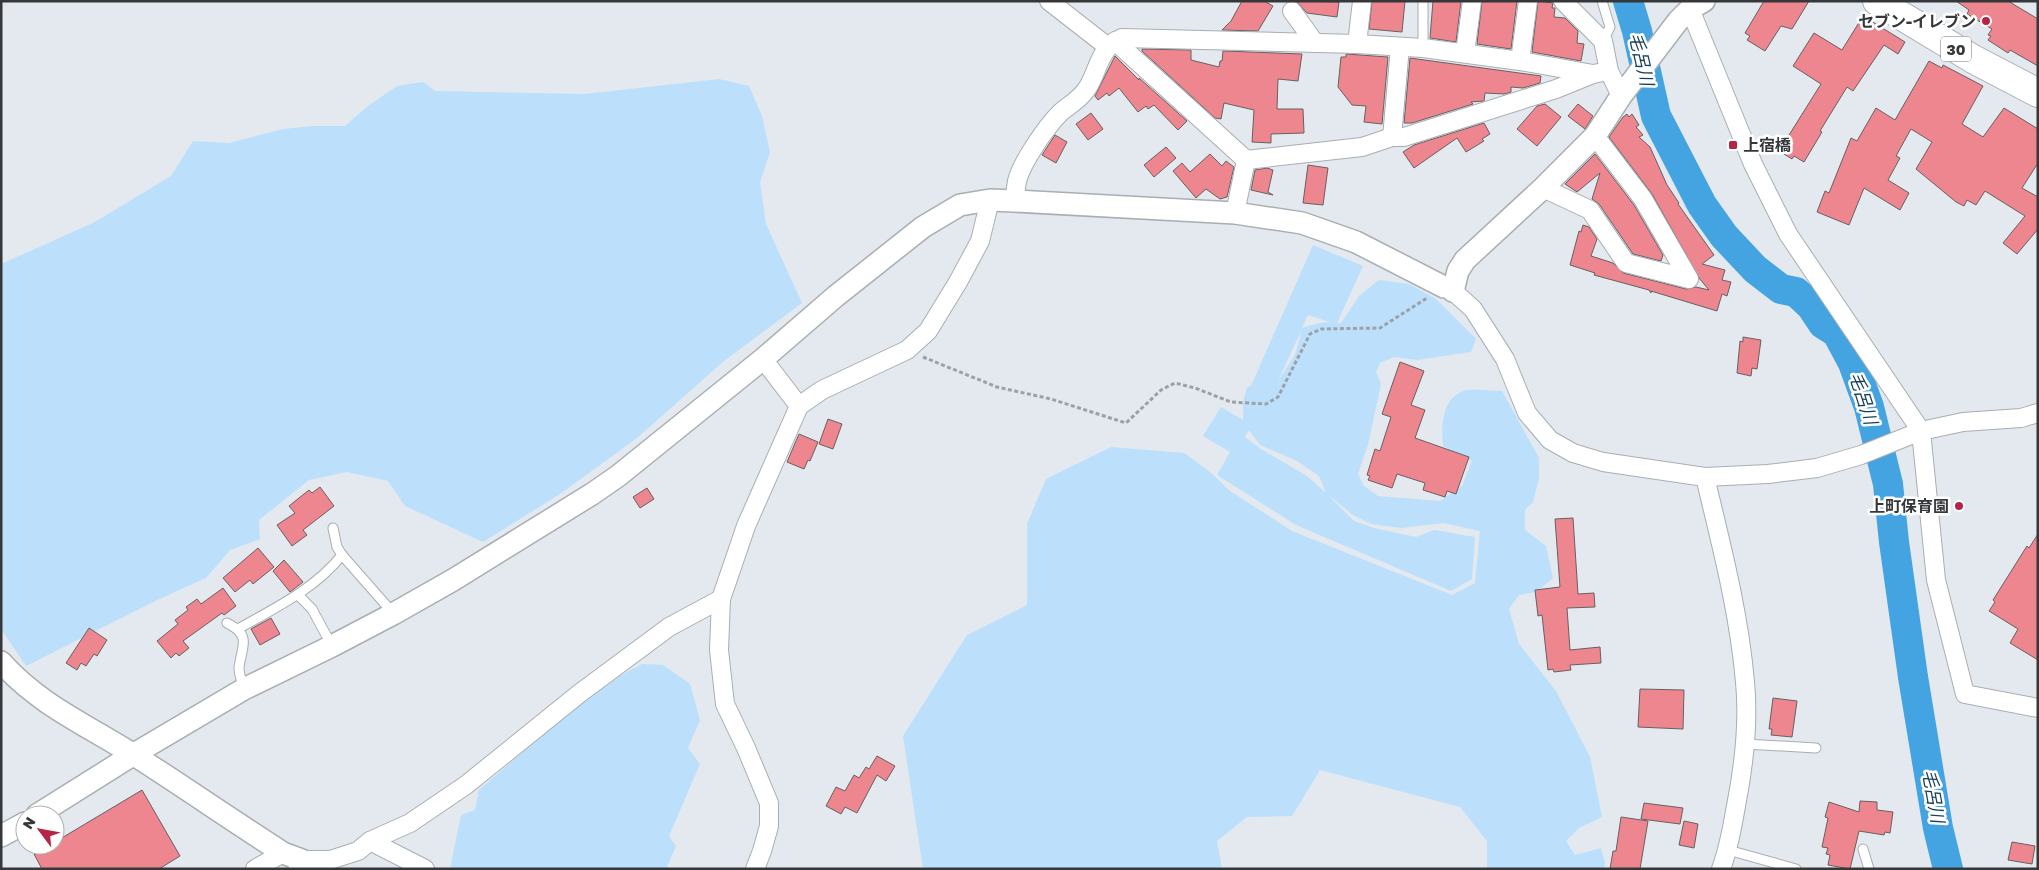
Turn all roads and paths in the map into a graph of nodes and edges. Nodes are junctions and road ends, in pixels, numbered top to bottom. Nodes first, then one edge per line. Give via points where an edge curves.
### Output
1 (1049, 1) edge
2 (1362, 1) edge
3 (1423, 1) edge
4 (1472, 1) edge
5 (1528, 1) edge
6 (1563, 1) edge
7 (1602, 1) edge
8 (1290, 4) edge
9 (1893, 6) edge
10 (1687, 11) edge
11 (1603, 41) junction
12 (1315, 43) junction
13 (1112, 44) junction
14 (1358, 44) junction
15 (1400, 47) junction
16 (1423, 48) junction
17 (1465, 53) junction
18 (1520, 61) junction
19 (1601, 72) junction
20 (1626, 90) junction
21 (2038, 93) edge
22 (1595, 136) junction
23 (1392, 137) junction
24 (1246, 160) junction
25 (1543, 188) junction
26 (990, 200) junction
27 (1014, 201) junction
28 (1235, 213) junction
29 (1448, 289) junction
30 (907, 350) junction
31 (764, 359) junction
32 (799, 406) junction
33 (2038, 413) edge
34 (1915, 433) junction
35 (1705, 477) junction
36 (333, 528) dead end
37 (342, 555) junction
38 (298, 595) junction
39 (721, 599) junction
40 (393, 614) junction
41 (227, 623) dead end
42 (238, 629) junction
43 (332, 646) junction
44 (1, 662) edge
45 (244, 689) junction
46 (2038, 708) edge
47 (1745, 744) junction
48 (1816, 748) dead end
49 (134, 754) junction
50 (53, 805) edge
51 (15, 828) edge
52 (1, 836) edge
53 (370, 841) junction
54 (1863, 848) dead end
55 (1728, 850) junction
56 (295, 861) edge
57 (255, 869) edge
58 (425, 869) edge
59 (755, 869) edge
60 (1721, 869) edge
61 (1796, 869) edge
62 (1869, 869) edge

1 - 13 street
2 - 14 street
3 - 16 lane
4 - 17 street
5 - 18 street
6 - 11 street
7 - 11 lane via 1610,27
8 - 12 street
9 - 21 main road, 30 via 1973,59
10 - 20 street
10 - 34 street via 1753,164 1788,234
11 - 19 street
12 - 13 street via 1122,38
12 - 14 street
13 - 24 street
13 - 27 street via 1095,69 1088,88 1052,122 1031,153 1017,180
14 - 15 street
15 - 16 street
15 - 23 street
16 - 17 street
17 - 18 street
18 - 19 street
19 - 20 street
19 - 23 street via 1404,137
20 - 22 street
22 - 25 street
22 - 25 street via 1643,199 1689,279 1626,263 1590,210
23 - 24 street via 1362,147
24 - 28 street
25 - 29 street via 1465,260
26 - 27 street
26 - 30 street via 980,241 958,282 928,331
26 - 31 street via 960,206 923,227
27 - 28 street
28 - 29 street via 1302,223 1356,242
29 - 30 path via 1380,328 1321,329 1310,334 1278,396 1266,404 1231,402 1176,383 1161,390 1126,423 1051,399 997,387
29 - 35 street via 1473,309 1505,359 1527,413 1550,440 1573,453 1603,462
30 - 32 street via 822,390
31 - 32 street
31 - 40 street via 618,476
32 - 39 street via 746,526
33 - 34 street via 2021,418 1963,422
34 - 35 street via 1817,468
34 - 46 street via 1936,580 1965,694
35 - 47 street via 1738,631 1745,683
36 - 37 lane
37 - 38 lane via 331,569
37 - 40 lane
38 - 42 lane
38 - 43 lane via 312,609
39 - 53 street via 669,627 580,692 466,785 410,823
39 - 59 street via 719,650 725,704 769,804 769,826
40 - 43 street
41 - 42 lane
42 - 45 lane via 242,636 239,670
43 - 45 street
44 - 49 street via 18,681 44,701
45 - 49 street
47 - 48 lane
47 - 55 street
49 - 50 street
49 - 56 street
51 - 52 street
53 - 56 street via 358,851 330,860
53 - 58 street
54 - 62 lane
55 - 60 street
55 - 61 lane
56 - 57 street

